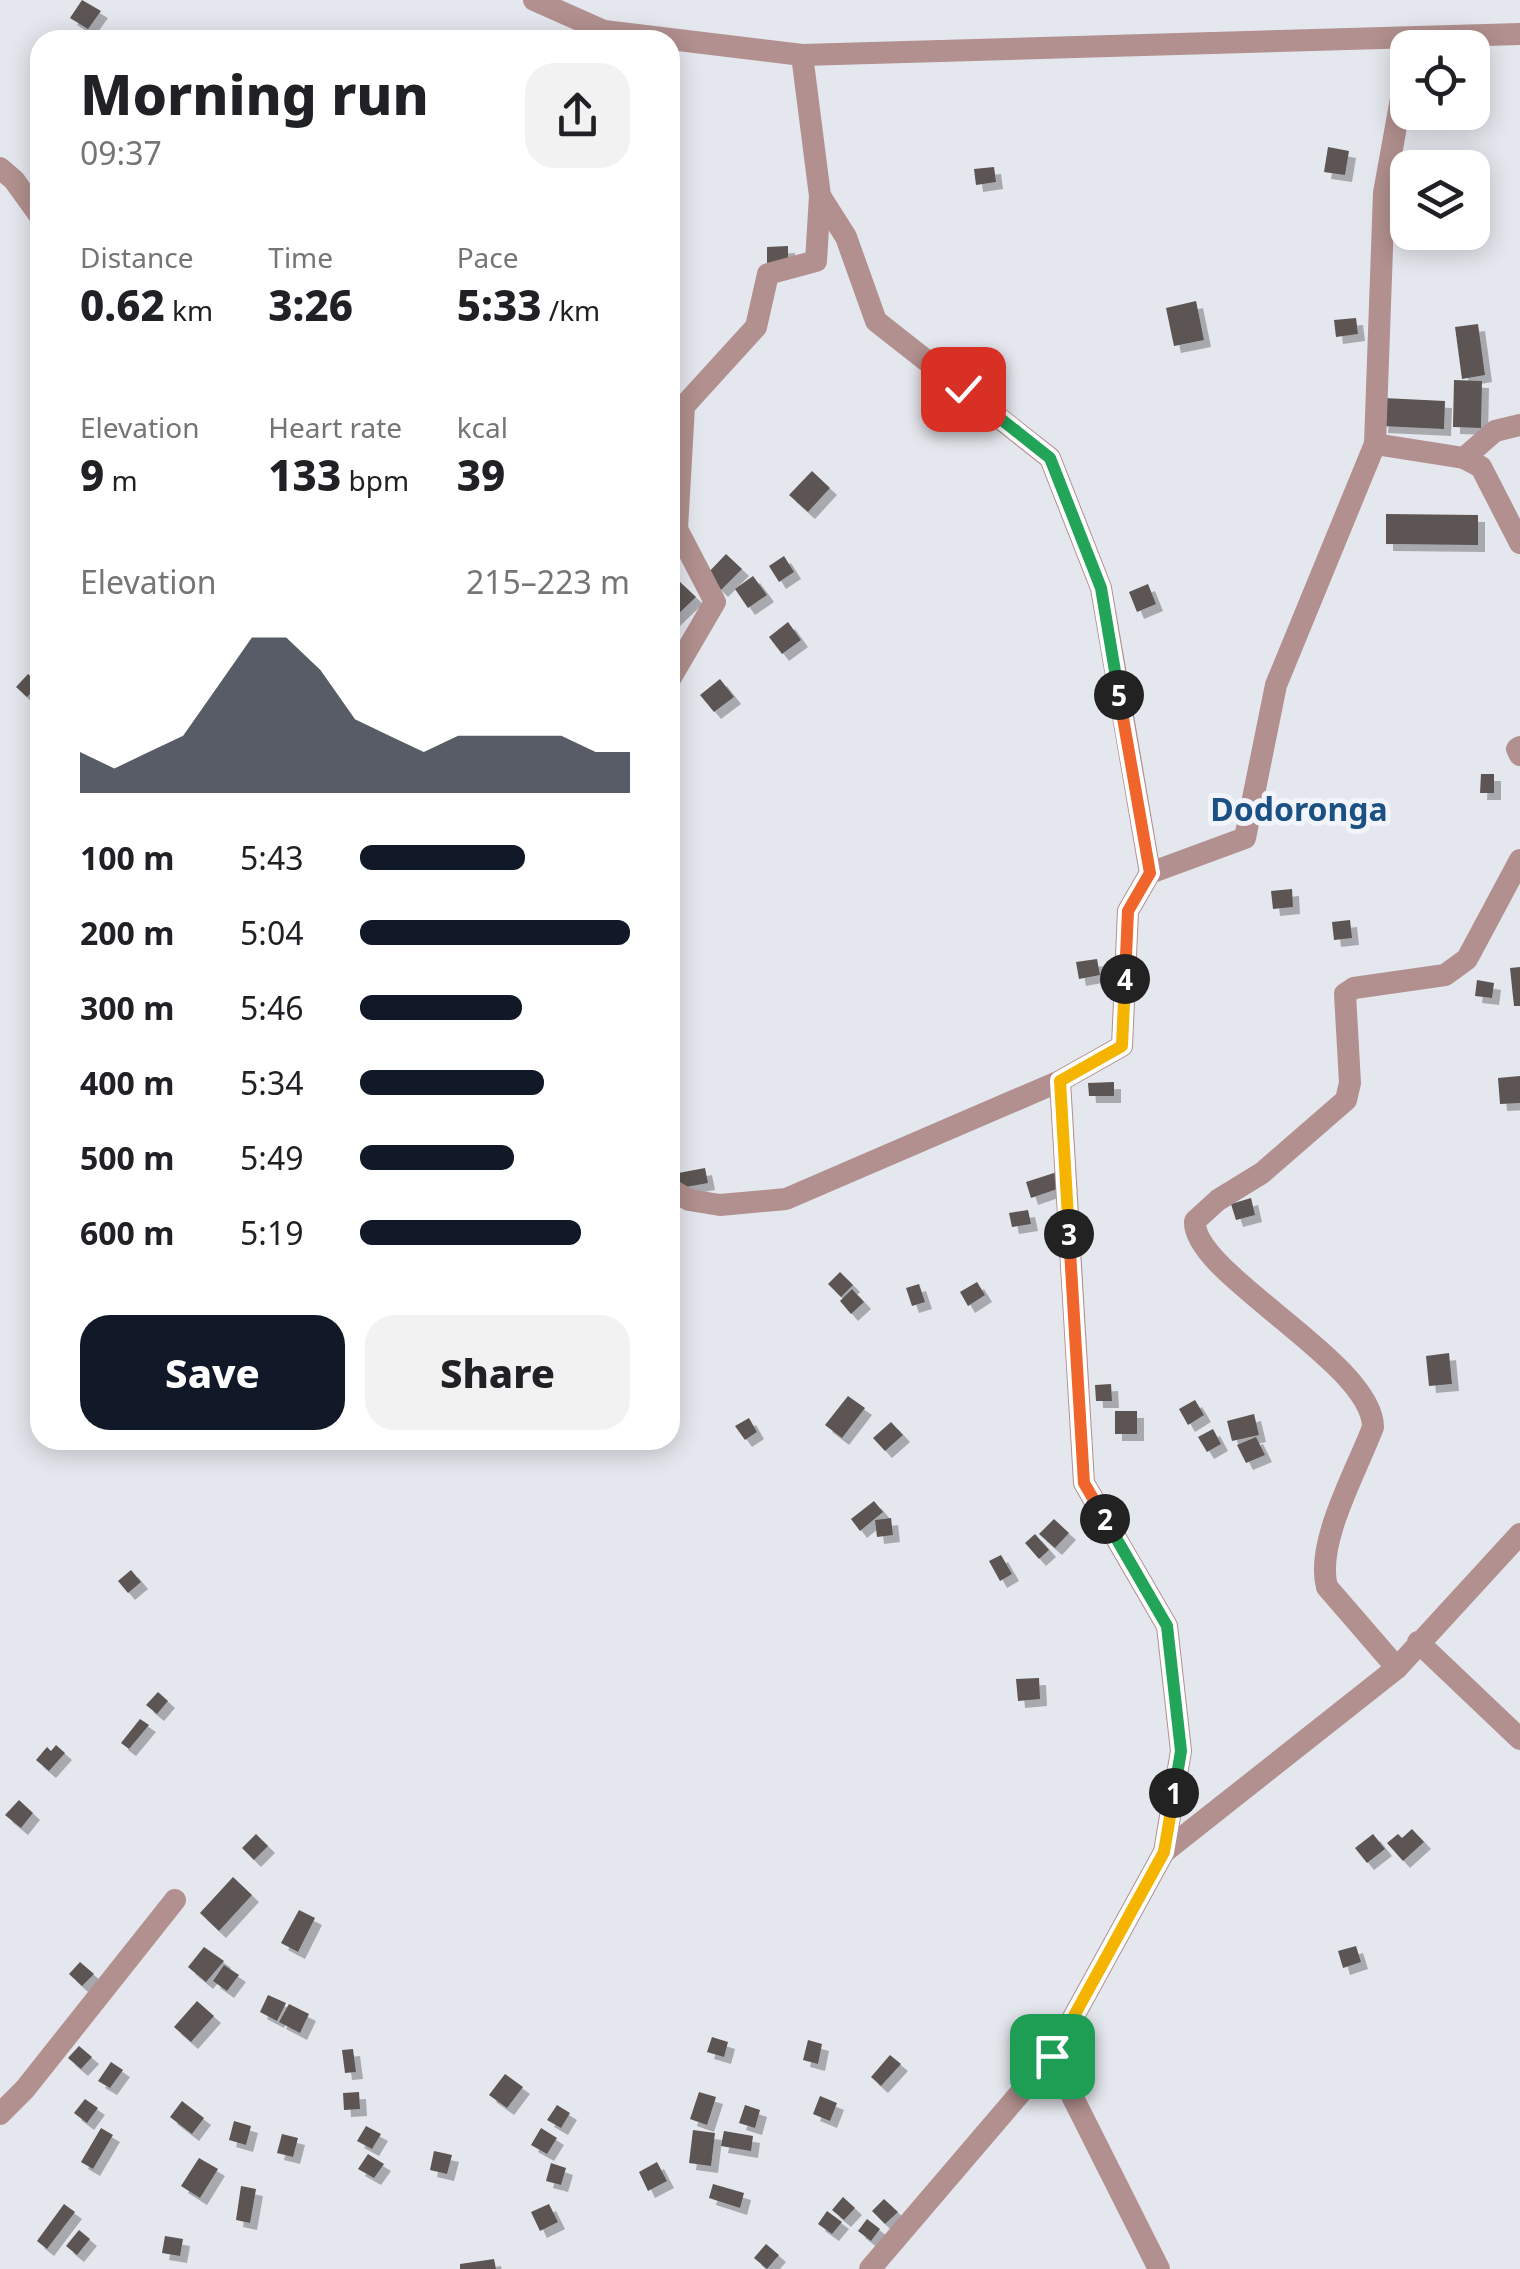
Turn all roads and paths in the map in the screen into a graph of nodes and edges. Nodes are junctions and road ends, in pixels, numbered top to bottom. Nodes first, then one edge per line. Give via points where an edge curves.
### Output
1 (534, 0) edge
2 (600, 30) edge
3 (1520, 34) edge
4 (1490, 36) edge
5 (680, 41) edge
6 (1390, 42) edge
7 (802, 55) junction
8 (1395, 130) edge
9 (0, 168) edge
10 (820, 196) junction
11 (30, 202) edge
12 (1520, 424) edge
13 (1376, 444) junction
14 (1464, 458) junction
15 (680, 468) edge
16 (680, 537) edge
17 (1520, 543) edge
18 (680, 662) edge
19 (1520, 747) edge
20 (1520, 755) edge
21 (1520, 860) edge
22 (1150, 873) junction
23 (1060, 1081) junction
24 (680, 1195) edge
25 (1520, 1534) edge
26 (1418, 1642) junction
27 (1396, 1668) junction
28 (1520, 1739) edge
29 (1164, 1852) junction
30 (174, 1900) dead end
31 (1052, 2056) junction
32 (0, 2114) edge
33 (870, 2269) edge
34 (1159, 2269) edge

1 - 2 street
3 - 4 street
5 - 7 street
6 - 7 street
7 - 10 street
8 - 13 street via 1384,193
9 - 11 street
10 - 15 street via 816,261 768,274 756,327 684,406
10 - 22 street via 846,237 876,321 1050,458 1101,588
12 - 14 street via 1495,432
13 - 14 street
13 - 22 street via 1276,685 1245,838
14 - 17 street via 1481,467
16 - 18 street via 714,602
19 - 20 street
21 - 27 street via 1458,969 1345,994 1346,1100 1194,1226 1224,1268 1334,1364 1373,1413 1374,1427 1327,1544 1323,1572 1327,1586
22 - 23 street via 1128,911 1122,1046
23 - 24 street via 786,1199 720,1205
23 - 29 street via 1084,1483 1167,1626 1181,1751
25 - 26 street
26 - 27 street
26 - 28 street
27 - 29 street
29 - 31 street
30 - 32 street
31 - 33 street
31 - 34 street

